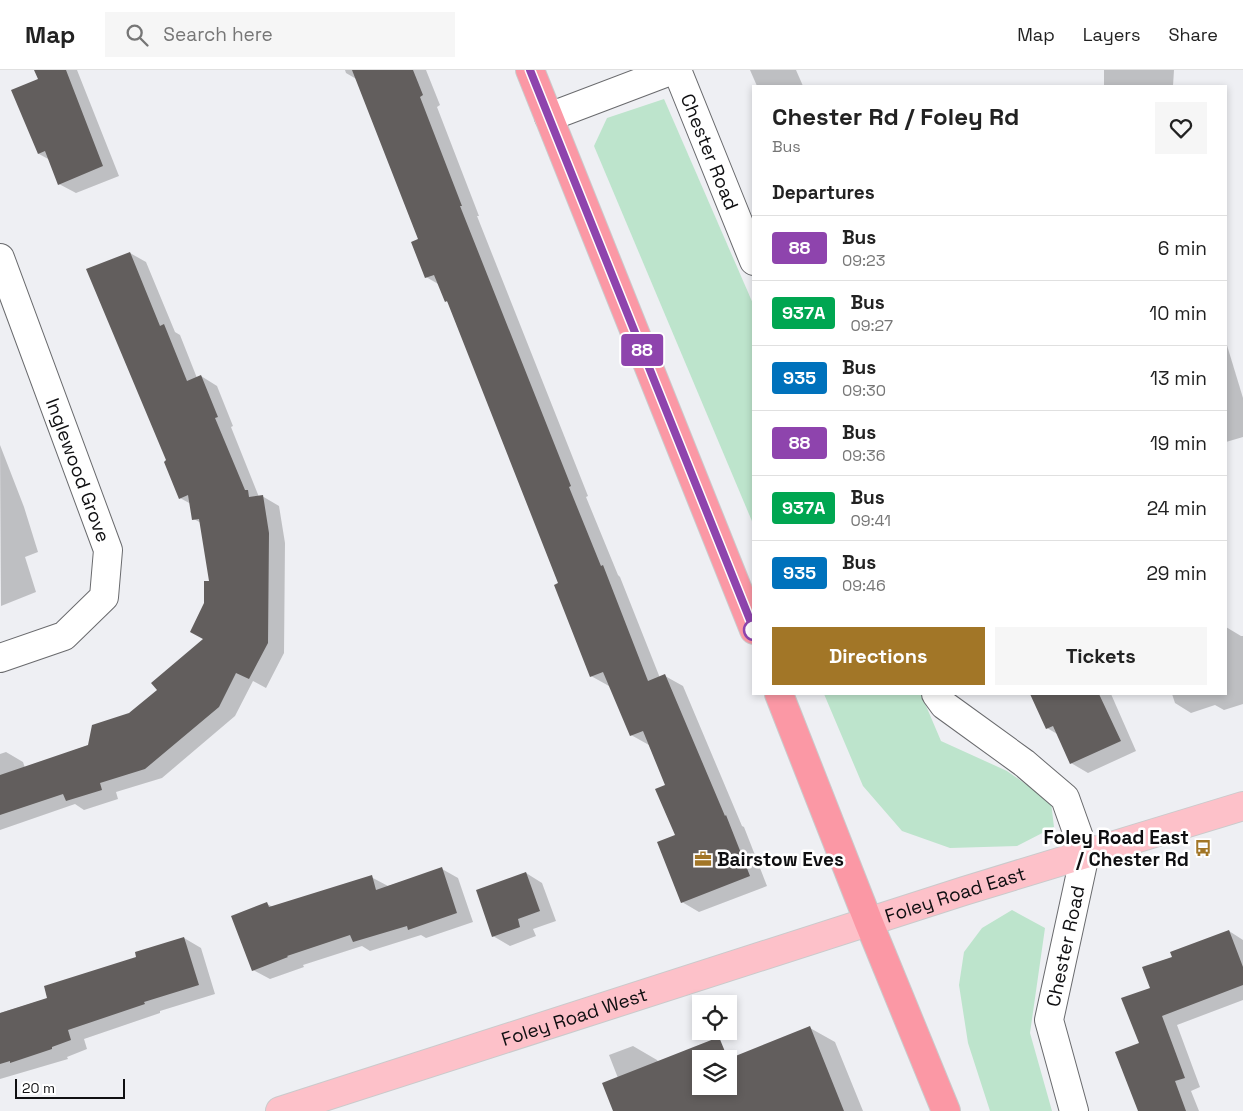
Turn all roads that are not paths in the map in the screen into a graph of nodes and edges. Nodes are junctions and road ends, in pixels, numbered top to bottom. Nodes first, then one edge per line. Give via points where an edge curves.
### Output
1 (530, 70) edge
2 (675, 70) edge
3 (548, 117) junction
4 (752, 256) edge
5 (0, 258) edge
6 (752, 625) edge
7 (0, 658) edge
8 (779, 695) edge
9 (937, 695) edge
10 (1243, 806) edge
11 (1085, 854) junction
12 (868, 923) junction
13 (280, 1111) edge
14 (946, 1111) edge
15 (1074, 1111) edge

1 - 3 highway
2 - 3 street, Chester Road
2 - 4 street, Chester Road
3 - 6 highway
5 - 7 street, Inglewood Grove via 108,550 104,597 64,636
8 - 12 highway
9 - 11 street via 944,705 1024,763 1065,798
10 - 11 main road, Foley Road East
11 - 12 main road, Foley Road East
11 - 15 street, Chester Road via 1049,1020
12 - 13 main road, Foley Road West
12 - 14 highway

